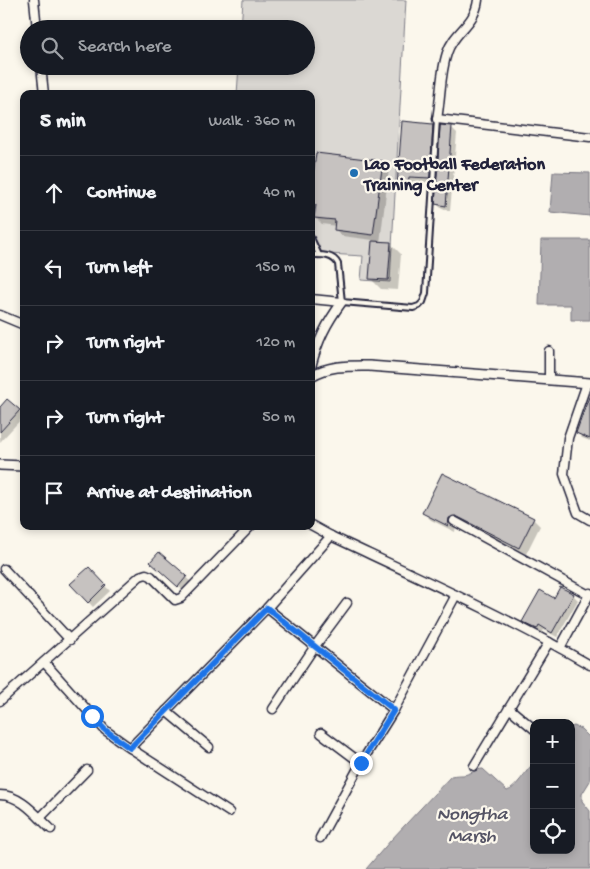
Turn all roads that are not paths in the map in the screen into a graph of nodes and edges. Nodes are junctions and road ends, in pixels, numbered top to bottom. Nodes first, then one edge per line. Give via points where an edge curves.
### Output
1 (34, 0) edge
2 (478, 0) edge
3 (36, 20) edge
4 (42, 75) edge
5 (44, 90) edge
6 (437, 119) junction
7 (590, 137) edge
8 (315, 246) edge
9 (315, 255) edge
10 (319, 255) junction
11 (315, 299) edge
12 (342, 302) junction
13 (0, 315) edge
14 (20, 323) edge
15 (549, 351) dead end
16 (315, 353) edge
17 (315, 374) edge
18 (549, 380) junction
19 (588, 383) edge
20 (0, 465) edge
21 (20, 466) edge
22 (590, 520) edge
23 (454, 521) dead end
24 (315, 527) edge
25 (247, 530) edge
26 (331, 536) junction
27 (4, 569) dead end
28 (589, 594) edge
29 (456, 595) junction
30 (347, 603) dead end
31 (267, 608) junction
32 (70, 640) junction
33 (549, 642) junction
34 (315, 646) junction
35 (560, 648) junction
36 (44, 662) junction
37 (590, 665) edge
38 (0, 701) edge
39 (509, 708) junction
40 (273, 709) dead end
41 (394, 710) junction
42 (166, 711) junction
43 (530, 726) edge
44 (321, 732) dead end
45 (209, 747) dead end
46 (130, 748) junction
47 (361, 763) junction
48 (474, 766) dead end
49 (87, 770) dead end
50 (0, 795) edge
51 (229, 812) dead end
52 (40, 818) junction
53 (51, 828) dead end
54 (320, 838) dead end

1 - 3 street
2 - 6 street via 474,15 447,52
4 - 5 street
6 - 7 street
6 - 12 lane via 423,302 413,308
8 - 10 lane
9 - 10 lane
10 - 12 lane via 330,256 338,264
11 - 12 street
12 - 16 street via 320,337
13 - 14 street
15 - 18 street
17 - 18 street via 336,366 369,366
18 - 19 street
19 - 22 street via 568,438 564,474 578,513
20 - 21 street
23 - 28 street
24 - 26 street
25 - 32 street via 181,598 175,600 151,576 140,576
26 - 29 street
26 - 31 street
27 - 32 street
28 - 35 street
29 - 33 street
29 - 41 street
30 - 34 street
31 - 34 street
31 - 42 street
32 - 36 street
33 - 35 street
33 - 39 street
34 - 40 street
34 - 41 street
35 - 37 street
36 - 38 street
36 - 46 street via 105,730
39 - 43 street
39 - 48 street
41 - 47 street
42 - 45 street
42 - 46 street
44 - 47 street
46 - 51 street
47 - 54 street
49 - 52 street
50 - 52 street via 20,800
52 - 53 street

